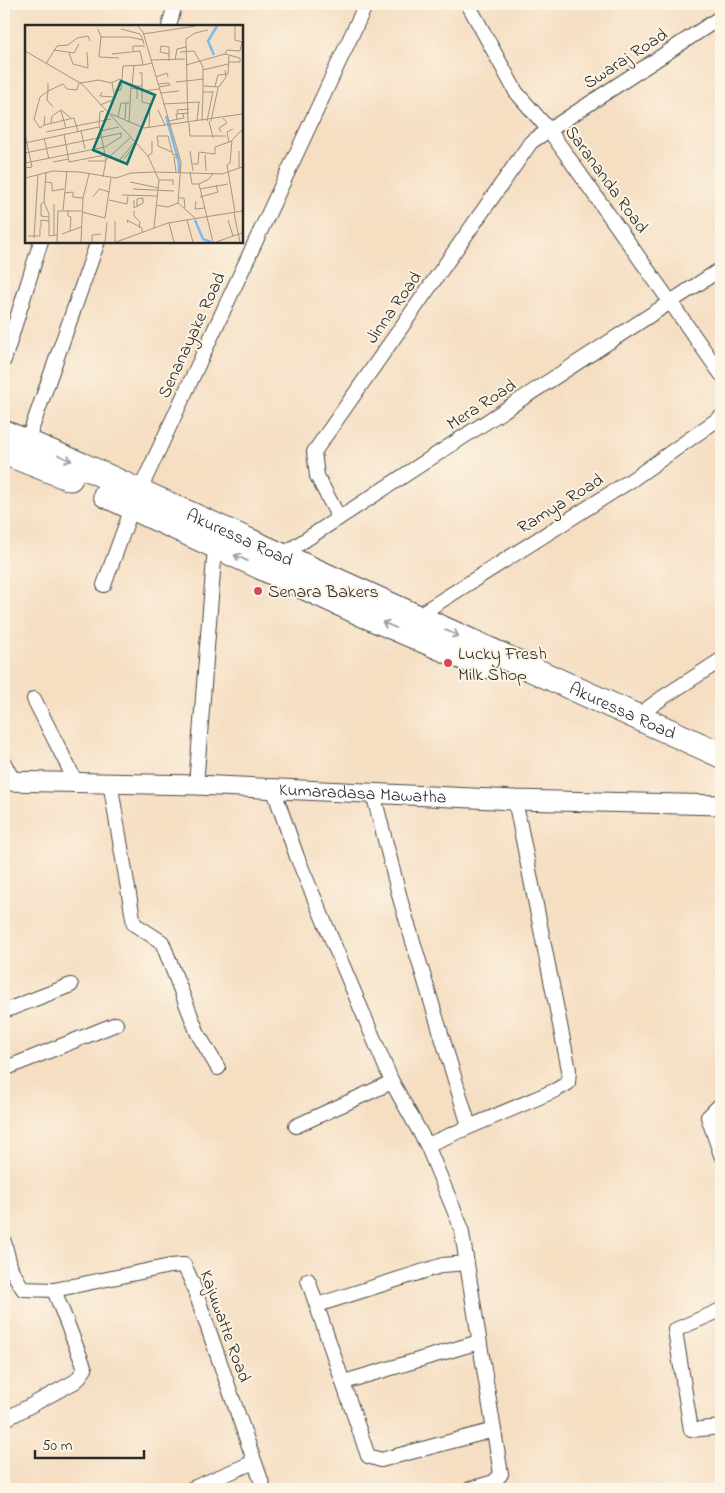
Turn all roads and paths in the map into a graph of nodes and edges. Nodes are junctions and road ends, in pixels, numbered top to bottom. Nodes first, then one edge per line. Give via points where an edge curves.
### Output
1 (175, 4) edge
2 (366, 4) edge
3 (468, 4) edge
4 (721, 17) edge
5 (168, 25) edge
6 (549, 130) junction
7 (41, 242) edge
8 (98, 242) edge
9 (721, 268) edge
10 (672, 302) junction
11 (4, 360) edge
12 (721, 374) edge
13 (721, 417) edge
14 (4, 433) edge
15 (27, 442) junction
16 (4, 452) edge
17 (136, 500) junction
18 (339, 518) junction
19 (309, 537) junction
20 (215, 547) junction
21 (284, 568) junction
22 (104, 585) dead end
23 (417, 616) junction
24 (721, 660) edge
25 (34, 698) dead end
26 (636, 717) junction
27 (721, 754) edge
28 (4, 763) edge
29 (721, 773) edge
30 (8, 781) edge
31 (76, 782) junction
32 (110, 782) junction
33 (196, 785) junction
34 (273, 788) junction
35 (372, 793) junction
36 (515, 800) junction
37 (721, 805) edge
38 (71, 985) dead end
39 (4, 1011) edge
40 (116, 1024) dead end
41 (218, 1068) dead end
42 (4, 1069) edge
43 (392, 1082) junction
44 (721, 1104) edge
45 (296, 1126) dead end
46 (469, 1126) junction
47 (427, 1145) junction
48 (721, 1155) edge
49 (4, 1242) edge
50 (467, 1263) junction
51 (308, 1280) dead end
52 (54, 1290) junction
53 (317, 1305) junction
54 (721, 1310) edge
55 (479, 1342) junction
56 (344, 1382) junction
57 (4, 1420) edge
58 (721, 1427) edge
59 (494, 1430) junction
60 (254, 1462) junction
61 (495, 1486) edge
62 (191, 1489) edge
63 (264, 1489) edge
64 (470, 1489) edge

1 - 5 street
2 - 17 street, Senanayake Road
3 - 6 street, Sarananda Road via 516,92
4 - 6 street, Swaraj Road
6 - 10 street, Sarananda Road
6 - 18 street, Jinna Road via 531,142 314,452 317,476
7 - 11 street
8 - 15 street
9 - 10 street, Mera Road
10 - 12 street, Sarananda Road
10 - 18 street, Mera Road
13 - 23 street, Ramya Road via 633,479
14 - 15 highway, Akuressa Road
15 -> 17 highway, Akuressa Road
16 - 17 highway, Akuressa Road via 76,481
17 - 20 highway, Akuressa Road
17 - 21 highway, Akuressa Road
17 - 22 street, Senanayake Road
18 - 19 street, Mera Road
19 - 21 street, Mera Road
19 - 21 street
21 -> 20 highway, Akuressa Road
20 - 33 street
21 - 23 highway, Akuressa Road
29 -> 21 highway, Akuressa Road
23 -> 26 highway, Akuressa Road
24 - 26 street
25 - 31 street
26 - 27 highway, Akuressa Road
28 - 30 street
30 - 31 main road, Kumaradasa Mawatha
31 - 32 main road, Kumaradasa Mawatha
32 - 33 main road, Kumaradasa Mawatha
32 - 41 street via 134,924 162,942 198,1034
33 - 34 main road, Kumaradasa Mawatha
34 - 35 main road, Kumaradasa Mawatha
34 - 43 street via 296,857
35 - 36 main road, Kumaradasa Mawatha
35 - 46 street via 401,902
36 - 37 main road, Kumaradasa Mawatha
36 - 46 street via 569,1070 568,1083
38 - 39 street
40 - 42 street
43 - 45 street
43 - 47 street
44 - 48 street via 708,1117
46 - 47 street
47 - 50 street via 461,1227
49 - 52 street, Kajuwatte Road via 11,1269 23,1289
50 - 53 street via 444,1265
50 - 55 street
51 - 53 street
52 - 57 street via 85,1369 76,1381
52 - 60 street, Kajuwatte Road via 184,1265
53 - 56 street
54 - 58 street via 675,1330 691,1430
55 - 56 street
55 - 59 street
56 - 59 street via 368,1456 381,1460
59 - 61 street via 500,1474
60 - 62 street
60 - 63 street, Kajuwatte Road
61 - 64 street

